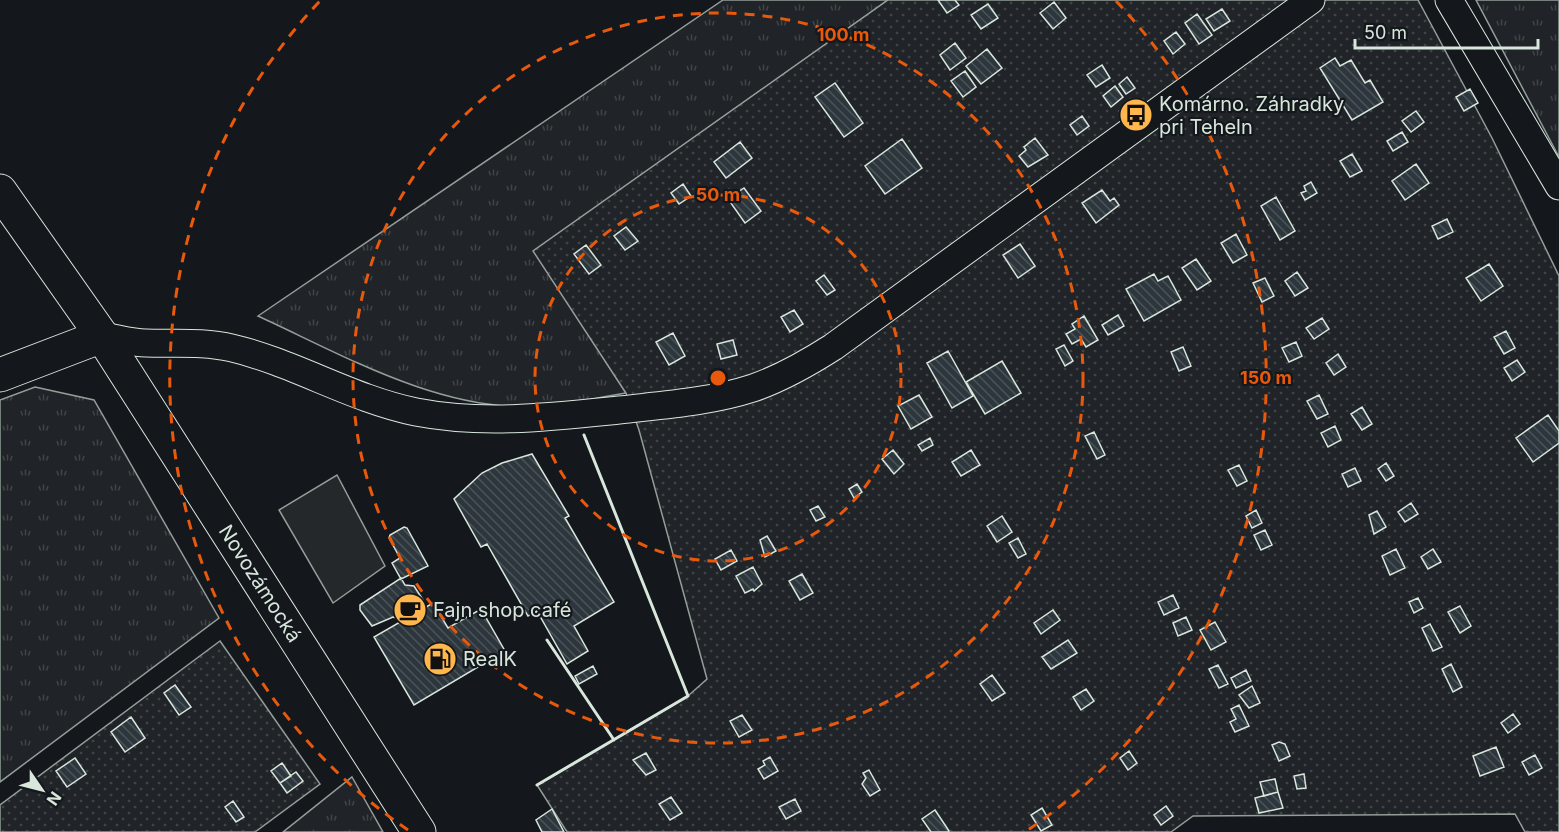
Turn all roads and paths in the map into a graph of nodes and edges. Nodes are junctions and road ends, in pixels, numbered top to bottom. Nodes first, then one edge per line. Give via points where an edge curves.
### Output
1 (1311, 0) edge
2 (1449, 0) edge
3 (1559, 186) edge
4 (0, 191) edge
5 (102, 336) junction
6 (0, 375) edge
7 (419, 832) edge

1 - 5 street via 833,347 777,378 742,390 656,406 540,418 456,418 378,402 261,355 230,347 206,343 145,344
2 - 3 street
4 - 5 main road, Novozámocká
5 - 6 main road
5 - 7 main road, Novozámocká

